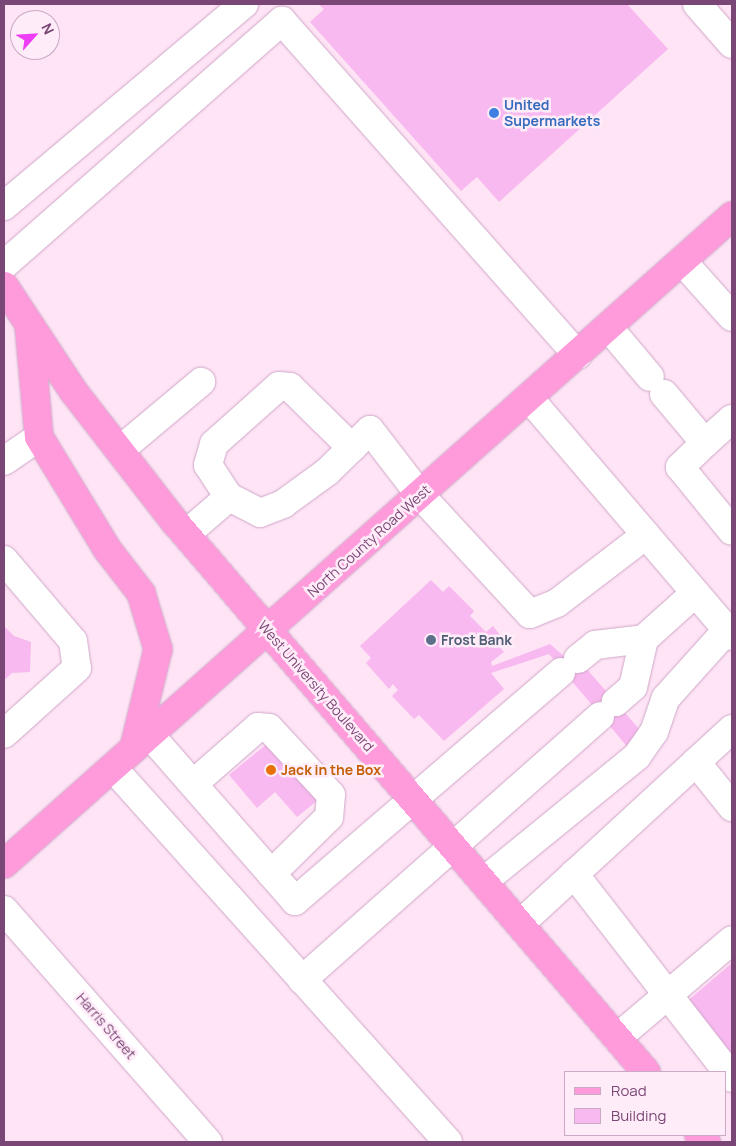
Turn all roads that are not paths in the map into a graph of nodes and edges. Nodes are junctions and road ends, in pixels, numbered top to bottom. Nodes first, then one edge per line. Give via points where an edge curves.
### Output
1 (244, 4) edge
2 (697, 4) edge
3 (732, 44) edge
4 (4, 206) edge
5 (732, 216) edge
6 (682, 261) junction
7 (4, 265) edge
8 (4, 286) edge
9 (732, 318) edge
10 (29, 324) junction
11 (608, 328) junction
12 (577, 355) junction
13 (201, 382) dead end
14 (528, 398) junction
15 (732, 419) edge
16 (39, 437) junction
17 (705, 443) junction
18 (352, 448) junction
19 (120, 450) junction
20 (4, 461) edge
21 (420, 495) junction
22 (229, 497) junction
23 (732, 531) edge
24 (186, 534) junction
25 (646, 536) junction
26 (4, 560) edge
27 (695, 593) junction
28 (269, 630) junction
29 (729, 633) edge
30 (644, 639) junction
31 (732, 729) edge
32 (4, 734) edge
33 (141, 741) junction
34 (696, 762) junction
35 (113, 768) junction
36 (193, 784) junction
37 (414, 799) junction
38 (732, 807) edge
39 (455, 847) junction
40 (4, 864) edge
41 (271, 874) junction
42 (574, 874) junction
43 (484, 881) junction
44 (4, 910) edge
45 (520, 924) junction
46 (732, 940) edge
47 (302, 980) junction
48 (668, 995) junction
49 (617, 1038) junction
50 (645, 1071) edge
51 (732, 1078) edge
52 (208, 1142) edge
53 (448, 1142) edge

1 - 4 street
2 - 3 street
5 - 6 main road, North County Road West
6 - 9 street
6 - 11 main road, North County Road West
7 - 12 street via 282,21
8 - 10 main road, West University Boulevard
10 - 16 main road
10 - 19 main road, West University Boulevard via 74,392
11 - 12 main road, North County Road West
11 - 17 street
12 - 14 main road, North County Road West
13 - 19 street
14 - 21 main road, North County Road West
14 - 25 street
15 - 17 street
16 - 20 street
16 - 33 main road via 107,548 141,593 158,649
17 - 23 street via 680,467
18 - 21 street via 370,430
18 - 22 street via 283,504 260,513
18 - 22 street via 290,387 279,386 214,444 208,465
19 - 24 main road, West University Boulevard
21 - 25 street via 530,614 557,603
21 - 28 main road, North County Road West
22 - 24 street
24 - 28 main road, West University Boulevard
25 - 27 street
26 - 32 street via 73,641 77,668
27 - 29 street
27 - 30 street
28 - 33 main road, North County Road West
28 - 37 main road, West University Boulevard
29 - 43 street via 666,698 654,732 637,756
30 - 37 street via 595,645
30 - 39 street via 633,687
31 - 34 street
33 - 35 main road, North County Road West
33 - 36 street
34 - 38 street
34 - 42 street
35 - 40 main road, North County Road West
35 - 47 street
36 - 41 street
36 - 41 street via 258,727 270,728 331,795 329,817
37 - 39 main road, West University Boulevard
37 - 41 street via 295,901
39 - 43 main road, West University Boulevard
39 - 47 street
42 - 45 street
42 - 48 street
43 - 45 main road, West University Boulevard
44 - 52 street, Harris Street
45 - 49 main road, West University Boulevard
46 - 48 street
47 - 53 street
48 - 49 street
48 - 51 street
49 - 50 main road, West University Boulevard

